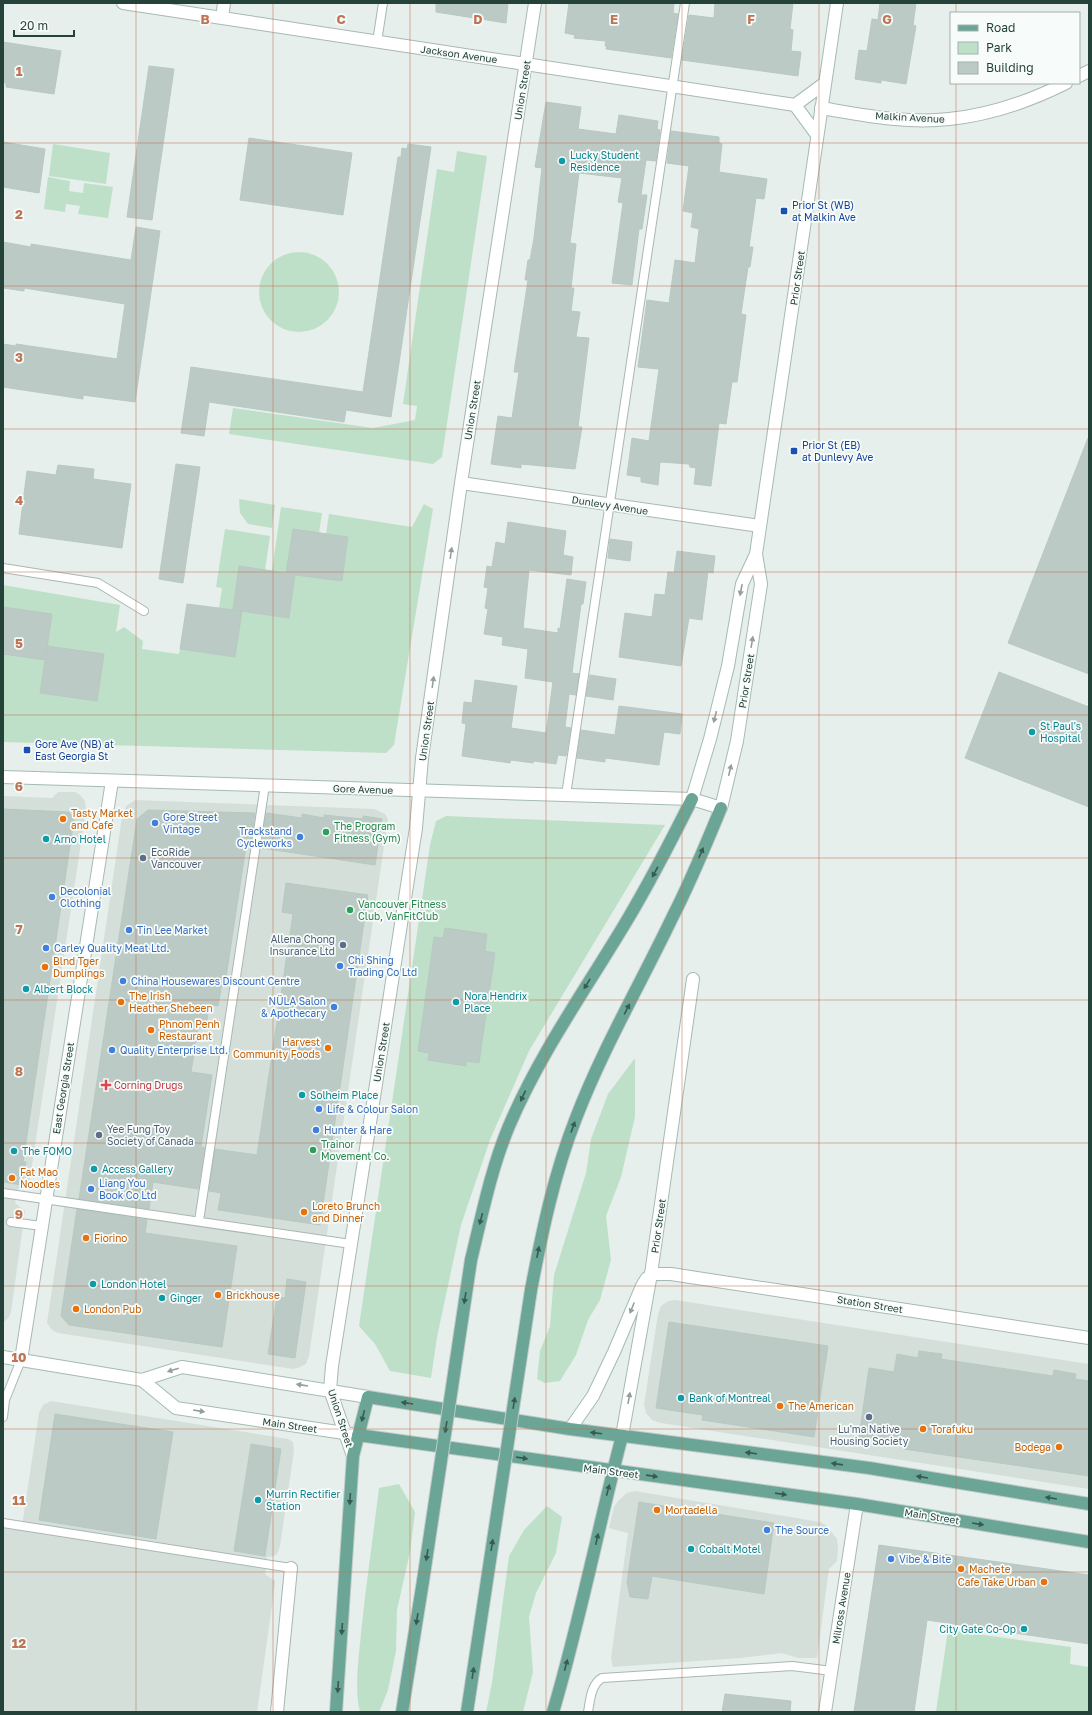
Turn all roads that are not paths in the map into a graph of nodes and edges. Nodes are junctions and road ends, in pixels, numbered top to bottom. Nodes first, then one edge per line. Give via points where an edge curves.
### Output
1 (123, 3) edge
2 (224, 3) edge
3 (383, 3) edge
4 (535, 3) edge
5 (685, 3) edge
6 (837, 3) edge
7 (222, 18) junction
8 (377, 42) junction
9 (526, 64) junction
10 (1089, 71) edge
11 (1080, 76) edge
12 (825, 83) junction
13 (1064, 84) edge
14 (672, 86) junction
15 (795, 105) junction
16 (821, 108) junction
17 (817, 135) junction
18 (461, 483) junction
19 (609, 506) junction
20 (760, 526) junction
21 (756, 554) junction
22 (3, 568) edge
23 (144, 611) dead end
24 (3, 777) edge
25 (112, 781) junction
26 (265, 786) junction
27 (419, 790) junction
28 (566, 795) junction
29 (692, 799) junction
30 (721, 808) junction
31 (693, 979) dead end
32 (3, 1193) edge
33 (46, 1199) junction
34 (199, 1221) junction
35 (12, 1222) dead end
36 (42, 1226) junction
37 (351, 1244) junction
38 (651, 1274) junction
39 (1089, 1338) edge
40 (3, 1357) edge
41 (21, 1360) junction
42 (142, 1380) junction
43 (330, 1390) junction
44 (368, 1397) junction
45 (3, 1417) edge
46 (570, 1429) junction
47 (345, 1433) junction
48 (358, 1435) junction
49 (622, 1436) junction
50 (353, 1458) junction
51 (613, 1471) junction
52 (857, 1504) junction
53 (1089, 1504) edge
54 (3, 1523) edge
55 (1089, 1542) edge
56 (291, 1568) joint
57 (832, 1671) junction
58 (555, 1707) edge
59 (278, 1712) edge
60 (336, 1712) edge
61 (402, 1712) edge
62 (467, 1712) edge
63 (588, 1712) edge
64 (825, 1712) edge

1 - 7 street, Jackson Avenue
2 - 7 street
3 - 8 lane
4 - 9 street, Union Street
5 - 14 lane
6 - 12 street, Prior Street
7 - 8 street, Jackson Avenue
8 - 9 street, Jackson Avenue
9 - 14 street, Jackson Avenue
9 - 18 street, Union Street
10 - 11 street
12 - 15 street
12 - 16 street, Prior Street
13 - 16 street, Malkin Avenue via 1031,99 999,109 948,120 896,119
14 - 15 street, Jackson Avenue
14 - 19 lane
15 - 17 street
16 - 17 street, Prior Street
17 - 20 street, Prior Street
18 - 19 street, Dunlevy Avenue
27 -> 18 street, Union Street
19 - 20 street, Dunlevy Avenue
19 - 28 lane
20 - 21 street, Prior Street
21 -> 29 street, Prior Street via 742,584 728,666
30 -> 21 street, Prior Street via 737,740 761,584
22 - 23 lane via 98,583
24 - 25 street, Gore Avenue
25 - 26 street, Gore Avenue
25 - 33 street, East Georgia Street
26 - 27 street, Gore Avenue
26 - 34 lane
27 - 28 street, Gore Avenue
27 - 37 street, Union Street via 416,828
28 - 29 street, Gore Avenue
29 - 30 street, Gore Avenue
29 -> 61 main road, bridge via 648,884 532,1078 509,1127 488,1189 471,1260
62 -> 30 main road, bridge via 531,1290 544,1219 558,1169 576,1118 600,1064 674,914
31 - 38 street, Prior Street
32 - 33 lane
33 - 34 lane
33 - 36 street, East Georgia Street
34 - 37 lane
35 - 36 lane
36 - 41 street, East Georgia Street
37 - 43 street, Union Street
38 - 39 street, Station Street via 670,1274
38 -> 46 street via 642,1286 593,1396
49 -> 38 street, Prior Street
40 - 41 street
41 - 42 street
41 - 45 lane, East Georgia Street via 5,1400
43 -> 42 street via 182,1368
42 -> 47 street, Main Street via 176,1408
43 - 44 street
43 - 47 street, Union Street
46 -> 44 main road
44 -> 48 main road
49 -> 46 main road
47 - 48 street, Main Street
47 - 50 street, Union Street
48 - 50 main road
48 -> 51 main road, Main Street
49 - 51 main road, Prior Street
53 -> 49 main road via 870,1468
50 -> 60 main road
51 -> 52 main road, Main Street
58 -> 51 main road, Prior Street
52 -> 55 main road, Main Street
52 - 57 street, Milross Avenue
54 - 56 lane
56 - 59 street
57 - 63 lane via 792,1666 607,1678 598,1680
57 - 64 street, Milross Avenue

